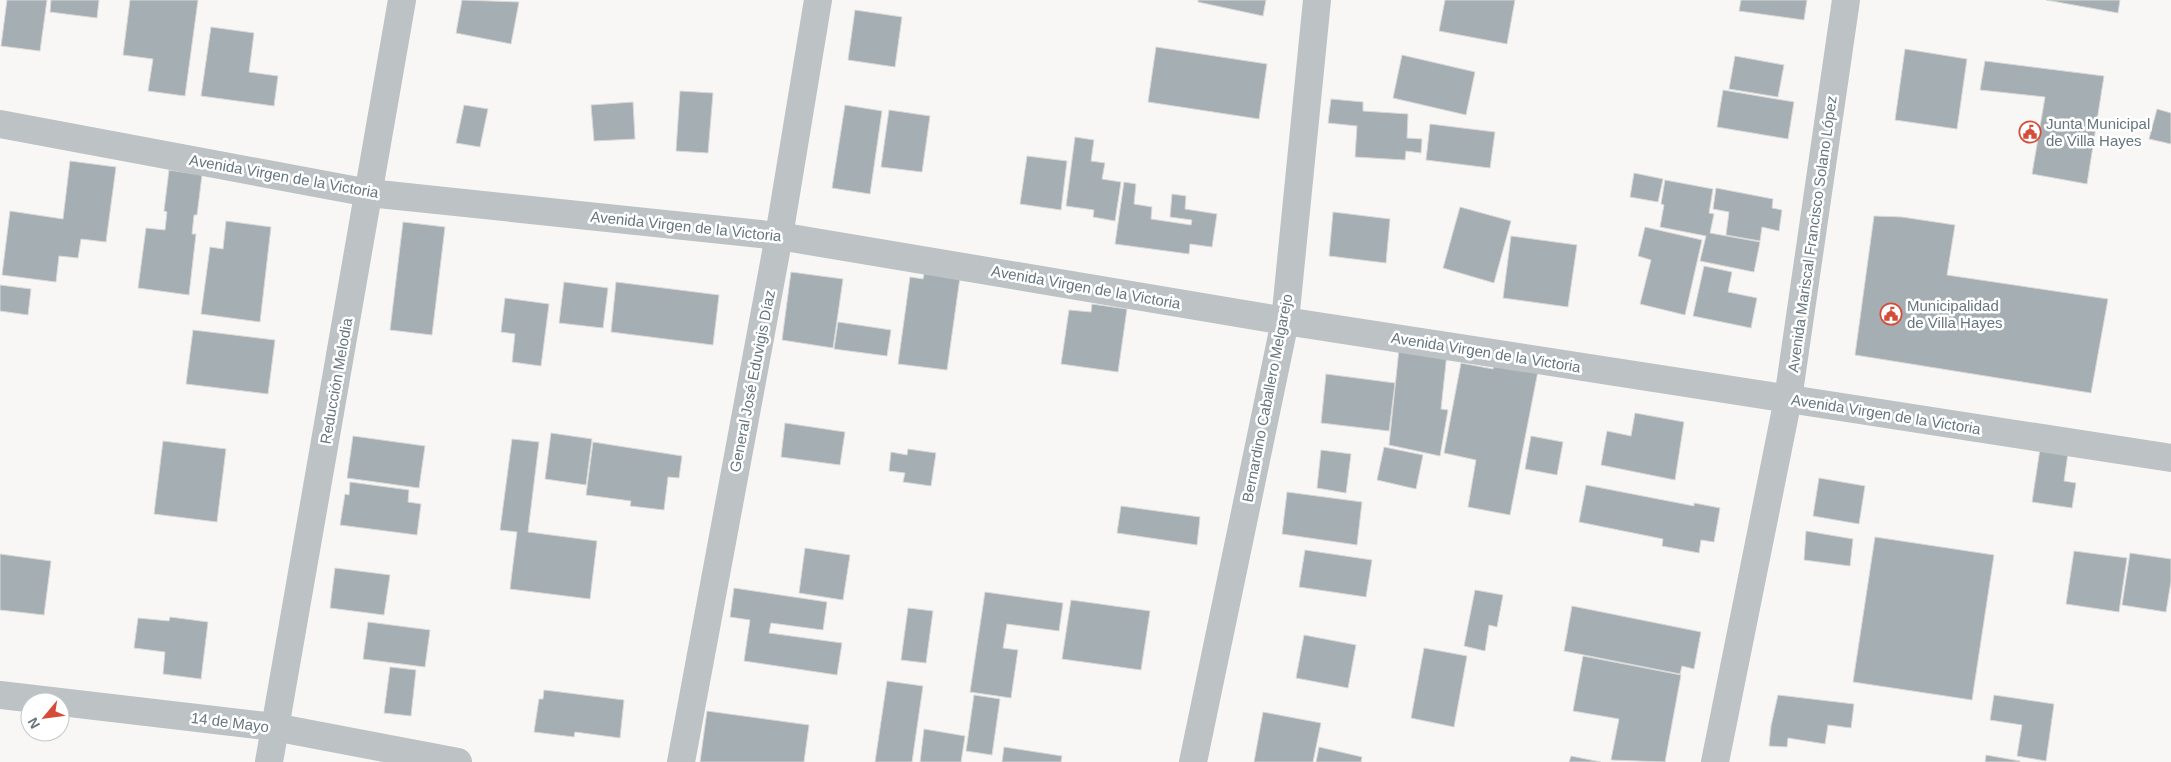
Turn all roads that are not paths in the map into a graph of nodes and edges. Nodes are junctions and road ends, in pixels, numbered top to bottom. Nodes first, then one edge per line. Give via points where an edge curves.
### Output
1 (402, 0) edge
2 (818, 0) edge
3 (1317, 0) edge
4 (1846, 0) edge
5 (0, 124) edge
6 (369, 193) junction
7 (779, 236) junction
8 (1285, 321) junction
9 (1788, 399) junction
10 (2171, 458) edge
11 (0, 695) edge
12 (274, 727) junction
13 (269, 762) edge
14 (458, 762) edge
15 (681, 762) edge
16 (1193, 762) edge
17 (1715, 762) edge

1 - 6 street, Reducción Melodia
2 - 7 street, General José Eduvigis Díaz
3 - 8 street, Bernardino Caballero Melgarejo
4 - 9 street, Avenida Mariscal Francisco Solano López
5 - 6 street, Avenida Virgen de la Victoria
6 - 7 street, Avenida Virgen de la Victoria
6 - 12 street, Reducción Melodia
7 - 8 street, Avenida Virgen de la Victoria
7 - 15 street, General José Eduvigis Díaz
8 - 9 street, Avenida Virgen de la Victoria
8 - 16 street, Bernardino Caballero Melgarejo
9 - 10 street, Avenida Virgen de la Victoria
9 - 17 street, Avenida Mariscal Francisco Solano López
11 - 12 street, 14 de Mayo
12 - 13 street, Reducción Melodia
12 - 14 street, 14 de Mayo

